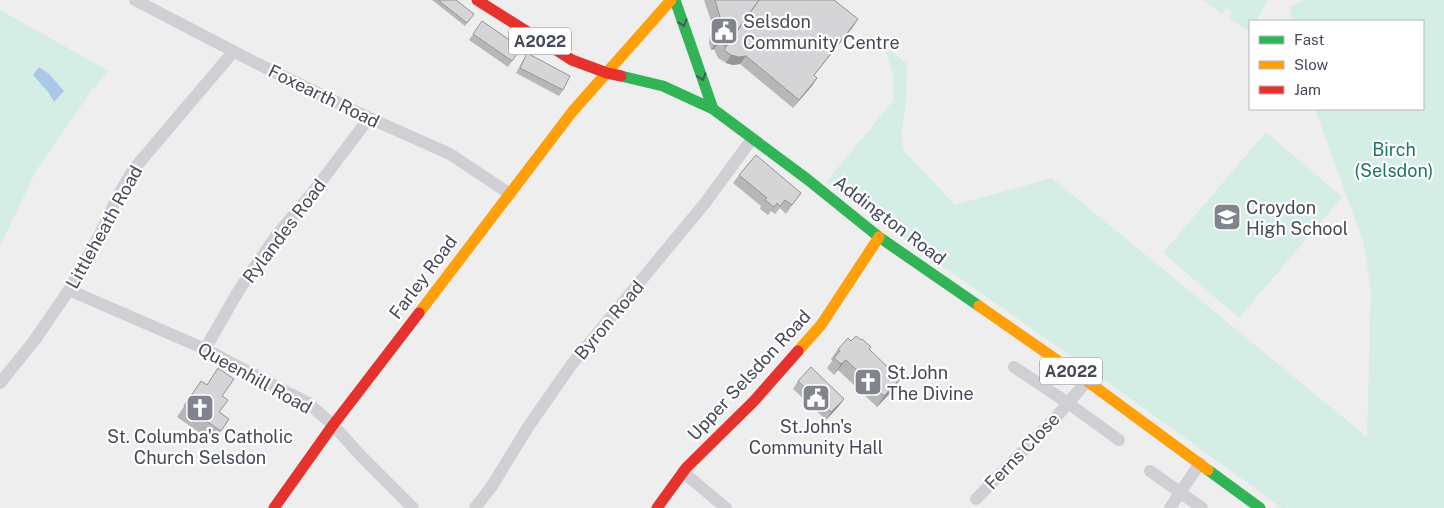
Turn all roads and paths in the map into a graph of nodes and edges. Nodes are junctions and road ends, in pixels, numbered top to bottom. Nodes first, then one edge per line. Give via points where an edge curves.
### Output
1 (135, 0) edge
2 (477, 0) edge
3 (671, 0) edge
4 (675, 0) edge
5 (233, 52) junction
6 (607, 73) junction
7 (713, 109) junction
8 (369, 118) junction
9 (752, 139) junction
10 (510, 194) junction
11 (879, 237) junction
12 (69, 290) junction
13 (205, 349) junction
14 (1014, 367) dead end
15 (1087, 381) junction
16 (0, 383) edge
17 (1068, 402) junction
18 (333, 425) junction
19 (1119, 440) dead end
20 (1200, 463) junction
21 (1150, 471) dead end
22 (683, 472) junction
23 (1182, 493) junction
24 (976, 499) dead end
25 (274, 508) edge
26 (413, 508) edge
27 (475, 508) edge
28 (657, 508) edge
29 (726, 508) edge
30 (1170, 508) edge
31 (1202, 508) edge
32 (1260, 508) edge

1 - 5 street, Foxearth Road
2 - 6 main road, Addington Road / A2022 via 572,60
3 - 6 main road, Farley Road
4 -> 7 main road
5 - 8 street, Foxearth Road
5 - 12 street, Littleheath Road via 134,170
6 - 7 main road, Addington Road / A2022 via 663,86
6 - 10 main road, Farley Road via 572,112
7 - 9 main road, Addington Road / A2022
8 - 10 street, Foxearth Road via 450,154
8 - 13 street, Rylandes Road via 276,236 239,290
9 - 11 main road, Addington Road / A2022
9 - 27 street, Byron Road via 706,203 572,364
10 - 18 main road, Farley Road
11 - 15 main road, Addington Road / A2022
11 - 22 main road, Upper Selsdon Road via 821,325 754,401
12 - 13 street, Queenhill Road
12 - 16 street, Littleheath Road
13 - 18 street, Queenhill Road via 308,404
14 - 17 street, Ferns Close
15 - 17 street, Ferns Close
15 - 20 main road, Addington Road / A2022
17 - 19 street, Ferns Close
17 - 24 street, Ferns Close
18 - 25 main road, Farley Road
18 - 26 street, Queenhill Road
20 - 23 street
20 - 32 main road, Addington Road / A2022
21 - 23 street
22 - 28 main road, Upper Selsdon Road
22 - 29 street
23 - 30 street
23 - 31 street

